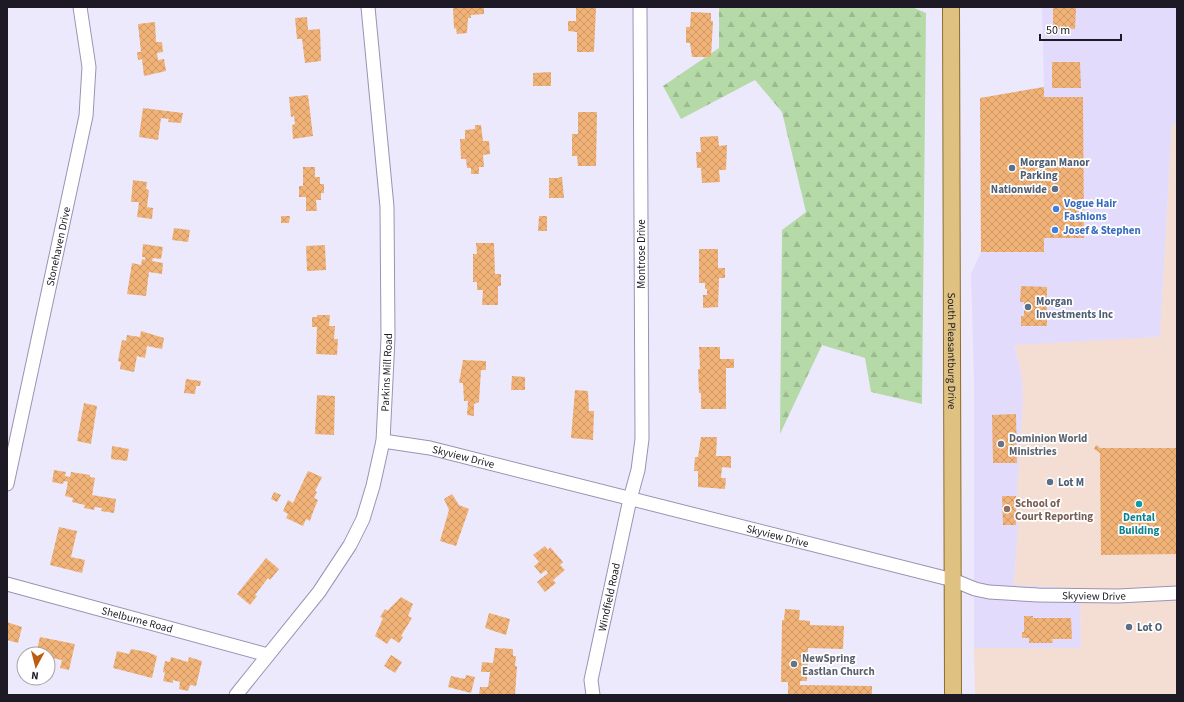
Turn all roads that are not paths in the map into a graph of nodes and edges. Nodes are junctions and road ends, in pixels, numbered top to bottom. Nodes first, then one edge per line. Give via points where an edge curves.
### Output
1 (80, 7) edge
2 (368, 7) edge
3 (640, 7) edge
4 (951, 7) edge
5 (383, 441) junction
6 (7, 484) edge
7 (630, 499) junction
8 (953, 580) junction
9 (7, 584) edge
10 (1177, 593) edge
11 (268, 655) junction
12 (236, 695) edge
13 (593, 695) edge
14 (953, 695) edge

1 - 6 street, Stonehaven Drive via 89,67 86,116
2 - 5 street, Parkins Mill Road via 387,207 388,338
3 - 7 street, Montrose Drive via 642,439 638,470
4 - 8 main road, South Pleasantburg Drive
5 - 7 street, Skyview Drive via 430,448
5 - 11 street, Parkins Mill Road via 363,519 350,545 318,592
7 - 8 street, Skyview Drive
7 - 13 street, Windfield Road via 591,680
8 - 10 street, Skyview Drive via 985,591 1038,595 1118,596
8 - 14 main road, South Pleasantburg Drive
9 - 11 street, Shelburne Road
11 - 12 street, Parkins Mill Road

